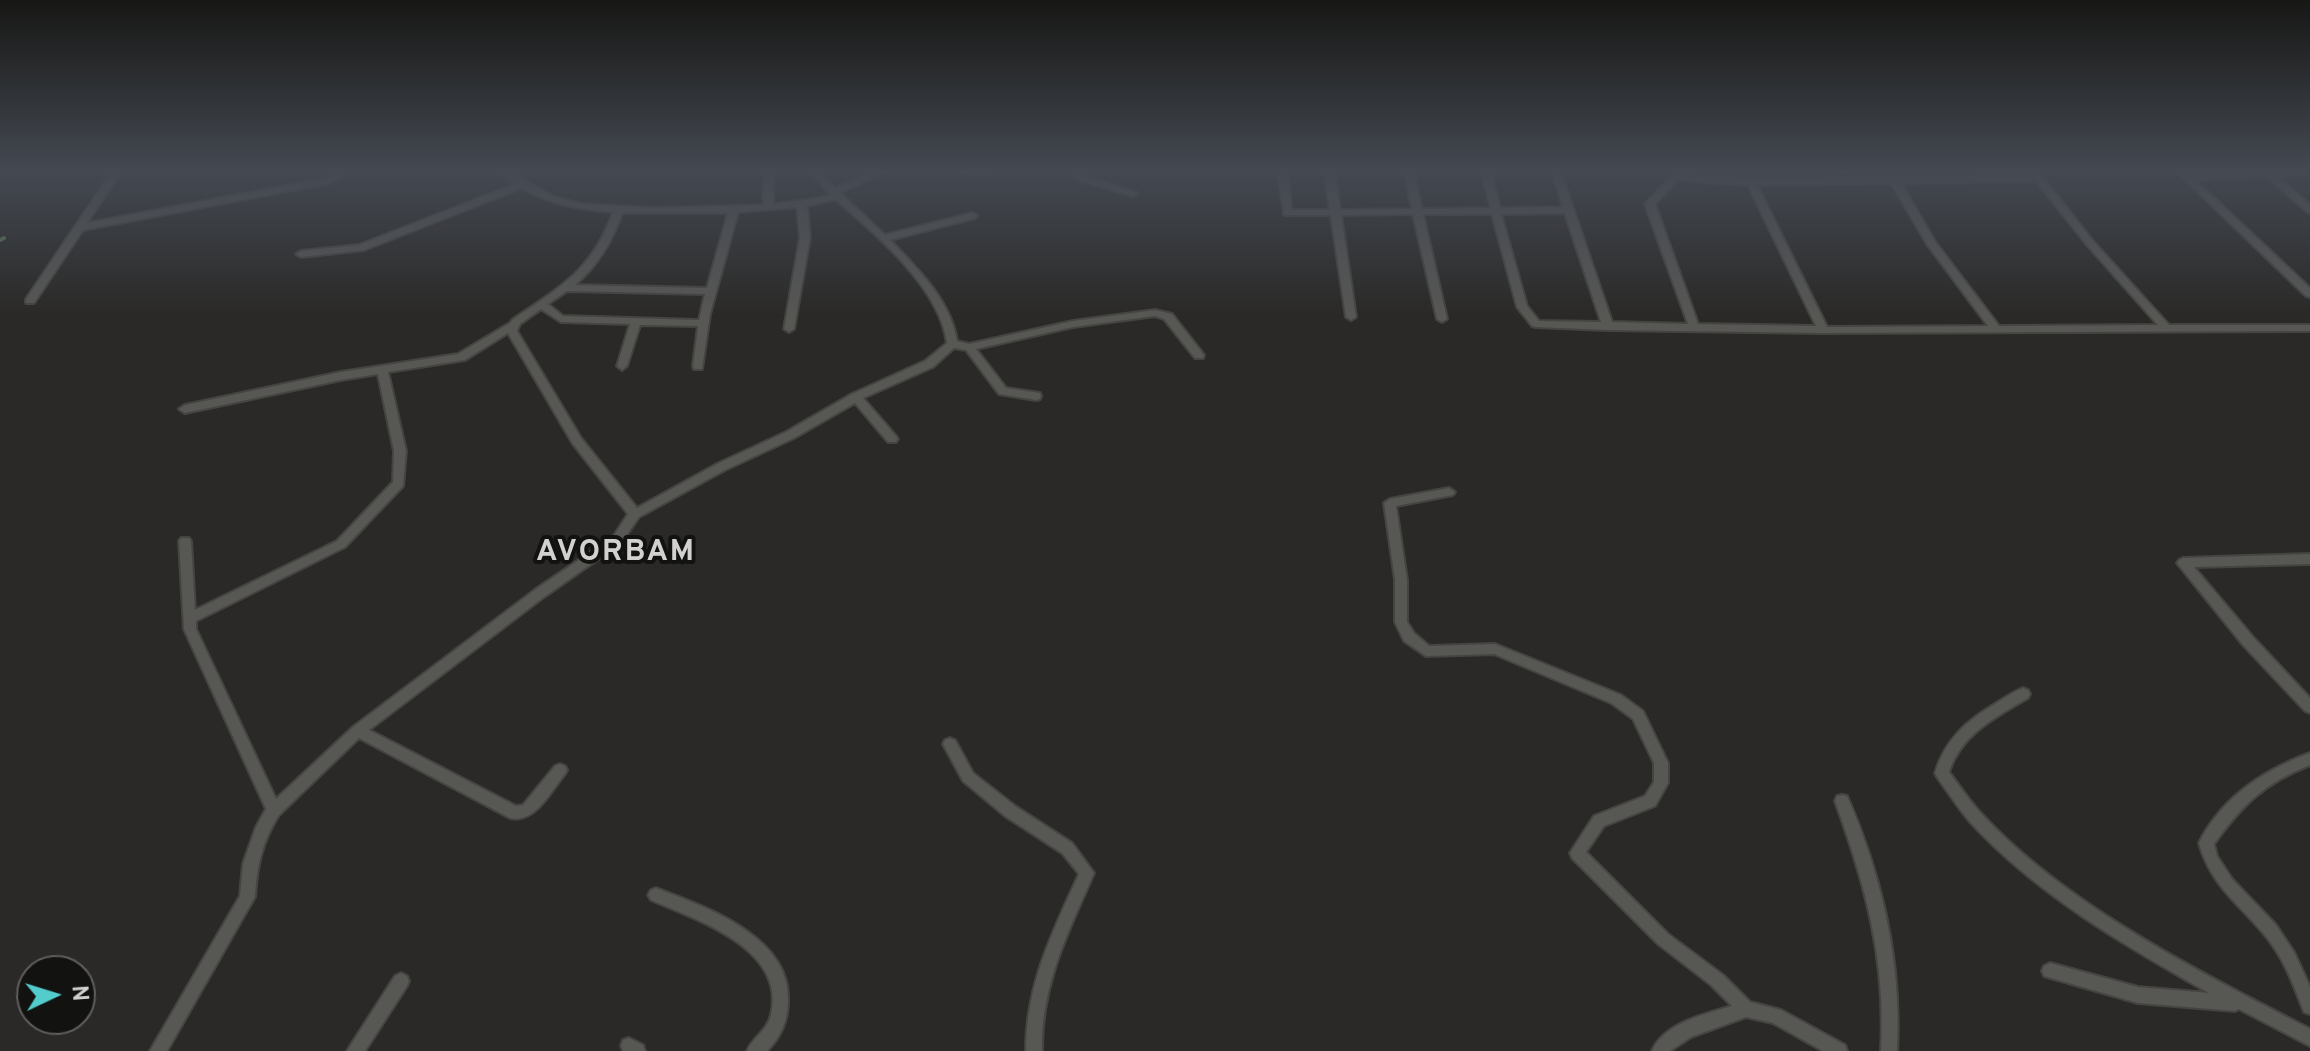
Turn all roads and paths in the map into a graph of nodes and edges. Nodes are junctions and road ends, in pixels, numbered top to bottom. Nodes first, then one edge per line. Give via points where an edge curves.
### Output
1 (86, 219) edge
2 (123, 219) edge
3 (434, 219) edge
4 (615, 219) edge
5 (731, 219) edge
6 (803, 219) edge
7 (864, 219) edge
8 (960, 219) edge
9 (1336, 219) edge
10 (1420, 219) edge
11 (1499, 219) edge
12 (1573, 219) edge
13 (1655, 219) edge
14 (1769, 219) edge
15 (1917, 219) edge
16 (2071, 219) edge
17 (2232, 219) edge
18 (81, 227) junction
19 (885, 238) junction
20 (301, 254) dead end
21 (564, 288) junction
22 (712, 291) junction
23 (2310, 294) edge
24 (30, 301) dead end
25 (541, 304) junction
26 (1351, 317) dead end
27 (1442, 319) dead end
28 (636, 321) junction
29 (703, 323) junction
30 (513, 326) junction
31 (1608, 327) junction
32 (1694, 327) junction
33 (2310, 328) edge
34 (789, 329) dead end
35 (1996, 329) junction
36 (2167, 329) junction
37 (1823, 330) junction
38 (952, 344) junction
39 (969, 347) junction
40 (1199, 355) dead end
41 (622, 366) dead end
42 (698, 366) dead end
43 (382, 369) junction
44 (1036, 396) dead end
45 (856, 397) junction
46 (185, 409) dead end
47 (892, 439) dead end
48 (1449, 492) dead end
49 (635, 514) junction
50 (185, 541) dead end
51 (2310, 559) edge
52 (190, 618) junction
53 (2023, 694) dead end
54 (2310, 707) edge
55 (358, 731) junction
56 (950, 744) dead end
57 (2310, 759) edge
58 (560, 770) dead end
59 (1842, 801) dead end
60 (274, 810) junction
61 (656, 895) dead end
62 (2050, 971) dead end
63 (401, 981) dead end
64 (2245, 1004) junction
65 (2310, 1006) edge
66 (1746, 1009) junction
67 (2310, 1038) edge
68 (158, 1051) edge
69 (355, 1051) edge
70 (755, 1051) edge
71 (1034, 1051) edge
72 (1660, 1051) edge
73 (1839, 1051) edge
74 (1889, 1051) edge

1 - 18 street
2 - 18 street
3 - 20 street via 361,248
4 - 21 street via 605,250
5 - 22 street
6 - 34 street via 805,237
7 - 19 street
8 - 19 street
9 - 26 street
10 - 27 street
11 - 31 street via 1522,307 1536,324
12 - 31 street
13 - 32 street
14 - 37 street
15 - 35 street
16 - 36 street
17 - 23 street
18 - 24 street
19 - 38 street via 938,302 954,333
21 - 22 street
21 - 25 street
22 - 29 street
25 - 28 street via 561,319
25 - 30 street
28 - 29 street
28 - 41 street
29 - 42 street
30 - 43 street via 461,357
30 - 49 street via 577,441
31 - 32 street
32 - 37 street
33 - 36 street
35 - 36 street
35 - 37 street
38 - 39 street
38 - 45 street via 929,364
39 - 40 street via 1155,313 1168,316
39 - 44 street via 1003,391
43 - 46 street
43 - 52 street via 400,451 399,483 341,544
45 - 47 street
45 - 49 street
48 - 66 street via 1390,503 1401,622 1409,637 1426,651 1495,649 1616,699 1638,715 1661,763 1661,783 1650,801 1599,821 1577,853 1663,939
49 - 55 street via 617,540
50 - 52 street
51 - 54 street via 2183,563
52 - 60 street via 190,629
53 - 64 street via 1946,750 1942,773 1979,821 2031,866 2093,913
55 - 58 street via 515,813 527,810
55 - 60 street
56 - 71 street via 968,777 1067,848 1087,873 1042,976 1032,1026
57 - 65 street via 2270,773 2206,843 2221,876 2281,943
59 - 74 street via 1867,867 1889,963
60 - 68 street via 250,864 247,897
61 - 70 street via 727,924 768,961 782,984 782,1004 775,1030
62 - 64 street via 2138,995
63 - 69 street
64 - 67 street
66 - 72 street via 1683,1032
66 - 73 street via 1775,1016

